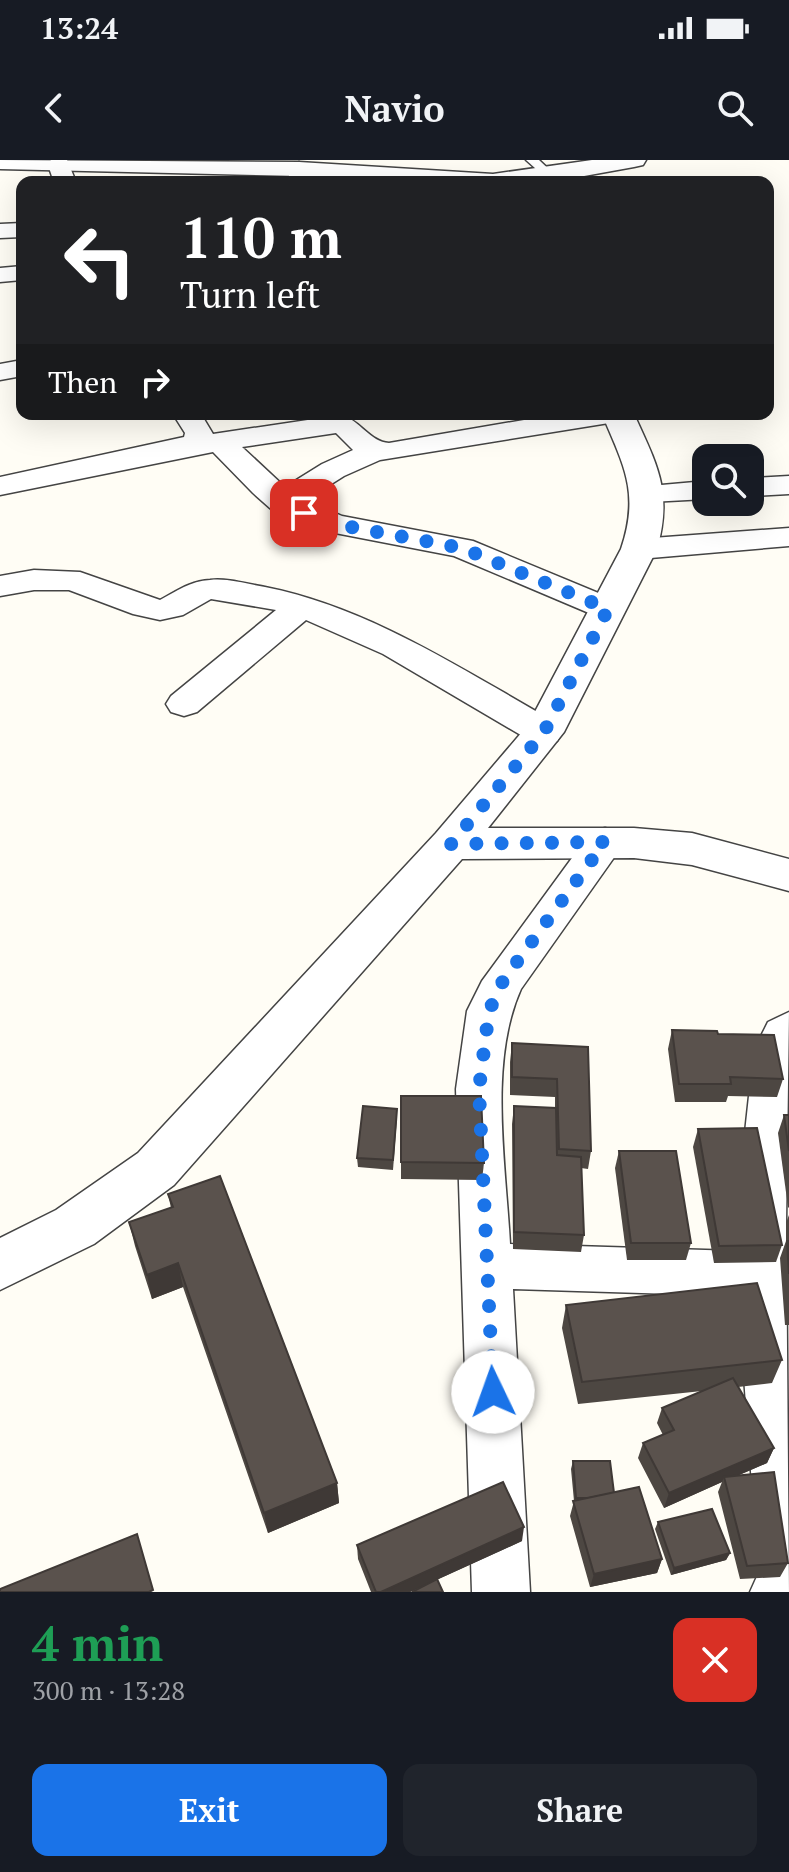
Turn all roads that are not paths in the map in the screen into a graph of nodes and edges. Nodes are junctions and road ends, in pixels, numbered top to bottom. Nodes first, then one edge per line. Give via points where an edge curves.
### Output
1 (634, 160) edge
2 (0, 162) edge
3 (541, 168) edge
4 (62, 174) edge
5 (300, 176) edge
6 (511, 176) edge
7 (191, 420) edge
8 (572, 420) edge
9 (620, 420) edge
10 (220, 442) junction
11 (186, 447) junction
12 (374, 452) junction
13 (789, 485) edge
14 (0, 486) edge
15 (764, 486) edge
16 (692, 491) edge
17 (650, 493) junction
18 (282, 502) junction
19 (789, 537) edge
20 (639, 549) junction
21 (0, 586) edge
22 (300, 608) junction
23 (608, 609) junction
24 (184, 704) dead end
25 (544, 732) junction
26 (605, 842) junction
27 (451, 844) junction
28 (789, 875) edge
29 (789, 1030) edge
30 (776, 1210) edge
31 (0, 1265) edge
32 (487, 1266) junction
33 (761, 1274) junction
34 (785, 1493) edge
35 (789, 1547) edge
36 (789, 1588) edge
37 (501, 1592) edge
38 (779, 1592) edge

1 - 3 street
2 - 4 street
3 - 6 street
4 - 5 street
7 - 11 street via 199,433 197,442
8 - 12 street
9 - 17 street
10 - 11 street
10 - 12 street via 341,424
10 - 18 street
11 - 14 street
12 - 18 street
13 - 15 street
16 - 17 street
17 - 20 street via 649,523
18 - 23 street via 335,524 462,548
19 - 20 street
20 - 23 street
21 - 22 street via 57,578 86,583 155,610 170,609 197,592 215,589
22 - 24 street
22 - 25 street via 382,641
23 - 25 street
25 - 27 street
26 - 27 street
26 - 28 street via 692,849
26 - 32 street via 503,981 489,1011 479,1089
27 - 31 street via 156,1169 75,1227
29 - 30 street via 772,1085
30 - 33 street
32 - 33 street
32 - 37 street
33 - 34 street
34 - 35 street
36 - 38 street

